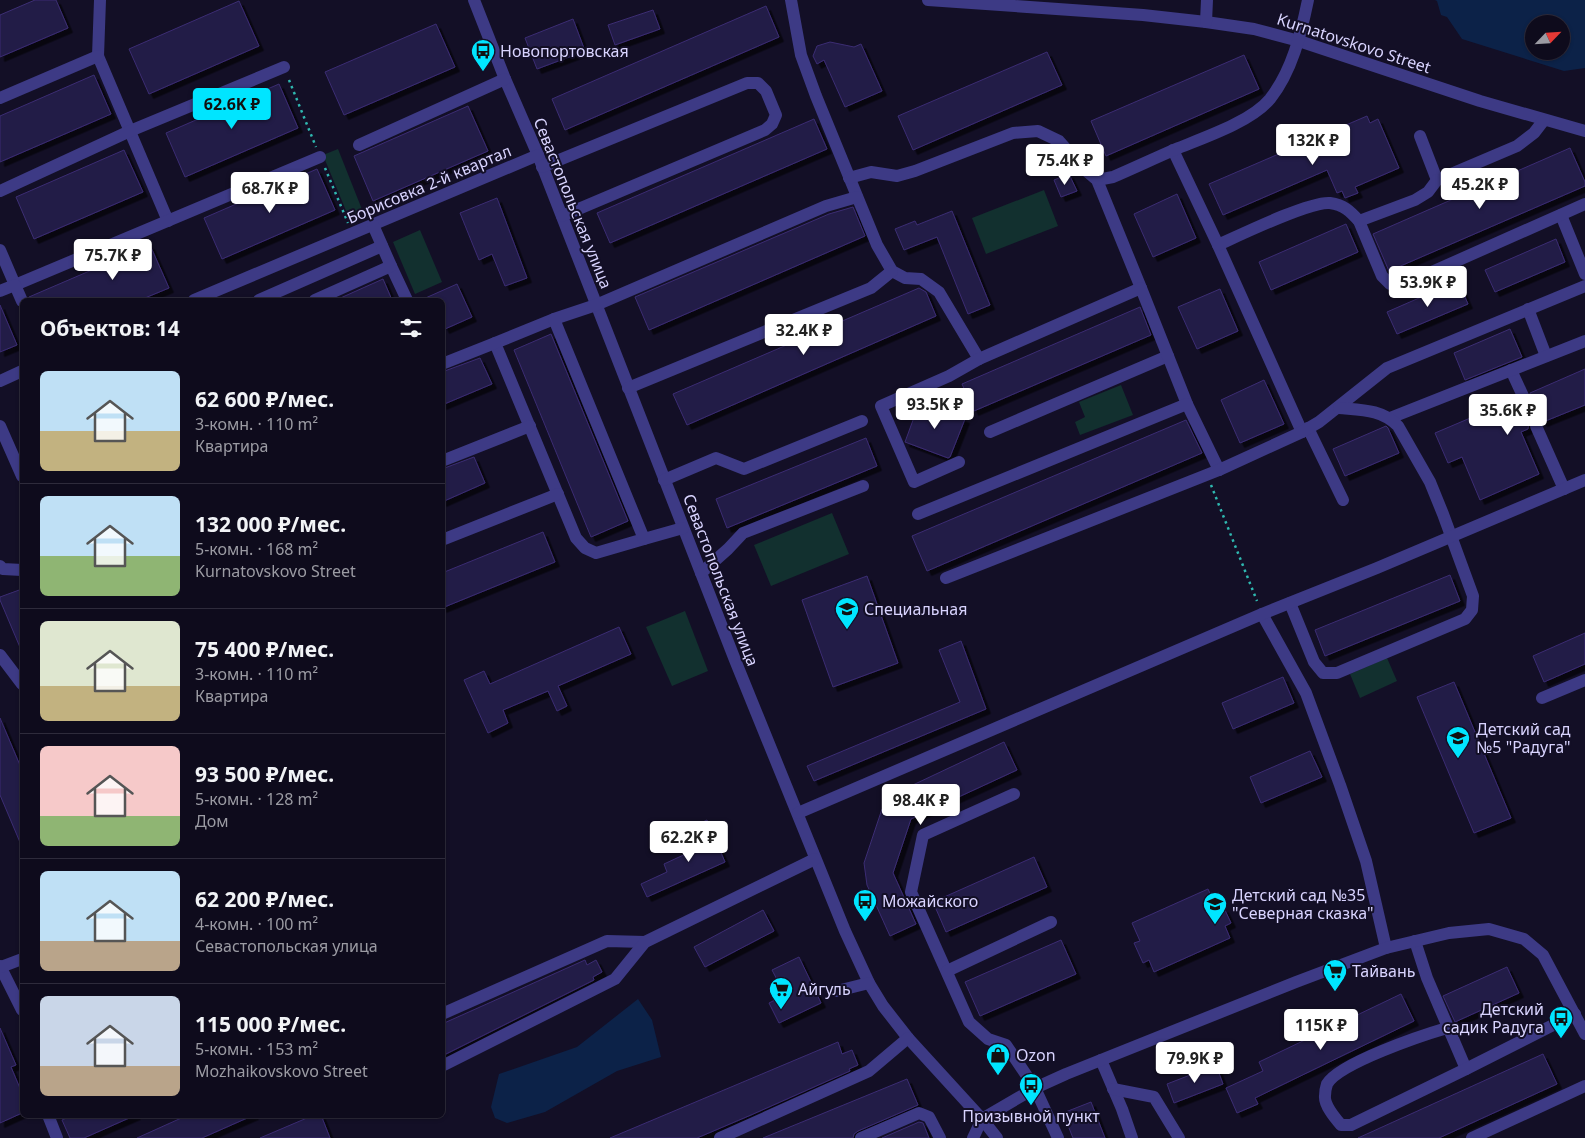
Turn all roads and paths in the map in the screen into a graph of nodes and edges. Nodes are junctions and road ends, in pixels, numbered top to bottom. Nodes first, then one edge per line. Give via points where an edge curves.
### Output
1 (100, 0) edge
2 (474, 0) edge
3 (790, 0) edge
4 (928, 0) edge
5 (1207, 0) edge
6 (1308, 0) edge
7 (1070, 6) edge
8 (1206, 22) junction
9 (1299, 41) junction
10 (98, 56) junction
11 (284, 67) dead end
12 (505, 79) junction
13 (0, 98) edge
14 (1544, 120) junction
15 (130, 131) junction
16 (1585, 131) edge
17 (1420, 136) dead end
18 (359, 145) dead end
19 (1173, 150) junction
20 (320, 157) dead end
21 (540, 161) junction
22 (849, 178) junction
23 (1096, 180) junction
24 (1436, 180) junction
25 (0, 191) edge
26 (857, 197) junction
27 (1585, 204) edge
28 (1561, 215) junction
29 (562, 216) junction
30 (168, 221) junction
31 (1359, 221) junction
32 (373, 225) junction
33 (1218, 245) junction
34 (382, 246) junction
35 (0, 250) edge
36 (391, 266) junction
37 (892, 272) junction
38 (1585, 274) edge
39 (15, 285) junction
40 (1585, 286) edge
41 (1141, 288) junction
42 (0, 292) edge
43 (21, 298) edge
44 (201, 298) edge
45 (264, 298) edge
46 (319, 298) edge
47 (406, 298) edge
48 (596, 305) junction
49 (1528, 309) junction
50 (554, 319) junction
51 (1585, 341) edge
52 (495, 343) junction
53 (1168, 356) junction
54 (1546, 356) junction
55 (979, 360) junction
56 (445, 363) edge
57 (1511, 370) junction
58 (20, 372) edge
59 (0, 381) edge
60 (628, 388) junction
61 (1523, 396) tunnel mouth
62 (1187, 404) junction
63 (1339, 408) junction
64 (1390, 418) junction
65 (862, 421) dead end
66 (0, 426) edge
67 (530, 426) junction
68 (1536, 426) tunnel mouth
69 (1305, 430) junction
70 (990, 432) dead end
71 (445, 460) edge
72 (960, 462) dead end
73 (20, 471) edge
74 (1213, 472) junction
75 (664, 480) junction
76 (1585, 480) edge
77 (863, 486) dead end
78 (1564, 490) junction
79 (558, 494) junction
80 (1343, 500) dead end
81 (918, 514) dead end
82 (683, 528) junction
83 (1451, 537) junction
84 (445, 539) edge
85 (644, 540) junction
86 (0, 566) edge
87 (20, 570) edge
88 (701, 572) junction
89 (946, 578) dead end
90 (1290, 603) junction
91 (1262, 614) junction
92 (0, 655) edge
93 (1585, 680) edge
94 (20, 681) edge
95 (1542, 698) dead end
96 (1014, 794) dead end
97 (798, 813) junction
98 (816, 859) junction
99 (1051, 922) dead end
100 (1415, 941) junction
101 (645, 942) junction
102 (1386, 948) junction
103 (20, 960) edge
104 (0, 967) edge
105 (947, 971) junction
106 (869, 983) junction
107 (837, 991) dead end
108 (20, 1006) edge
109 (445, 1013) edge
110 (1574, 1014) junction
111 (1448, 1028) junction
112 (1585, 1034) edge
113 (908, 1038) junction
114 (1101, 1060) junction
115 (445, 1064) edge
116 (1466, 1070) junction
117 (1585, 1086) edge
118 (1035, 1088) junction
119 (1113, 1089) junction
120 (49, 1118) edge
121 (982, 1119) junction
122 (57, 1138) edge
123 (720, 1138) edge
124 (861, 1138) edge
125 (940, 1138) edge
126 (973, 1138) edge
127 (997, 1138) edge
128 (1058, 1138) edge
129 (1132, 1138) edge
130 (1179, 1138) edge
131 (1472, 1138) edge

1 - 10 street
2 - 12 street, Севастопольская улица
3 - 22 street via 801,55
4 - 7 street, Kurnatovskovo Street
5 - 8 street
6 - 9 street
7 - 8 street, Kurnatovskovo Street
8 - 9 street, Kurnatovskovo Street via 1254,29
9 - 14 street, Kurnatovskovo Street
9 - 19 street via 1283,79 1269,101 1227,128
10 - 13 street
10 - 15 street
11 - 15 street
12 - 18 street
12 - 21 street, Севастопольская улица
14 - 16 street, Kurnatovskovo Street
14 - 24 street via 1534,133 1516,146
15 - 25 street
15 - 30 street
17 - 24 street
19 - 23 street via 1113,177
19 - 33 street
20 - 30 street
21 - 29 street, Севастопольская улица
21 - 29 street, Борисовка 2-й квартал via 747,83 758,83 766,91 776,115 765,130
21 - 32 street, Борисовка 2-й квартал
22 - 23 street via 870,172 896,176 1013,133 1038,131 1058,140
22 - 26 street
23 - 41 street
24 - 31 street via 1428,192 1415,200
26 - 37 street
26 - 48 street via 826,206
27 - 28 street
28 - 31 street via 1407,283 1390,284 1382,276
28 - 38 street
29 - 48 street, Севастопольская улица
30 - 39 street
31 - 33 street via 1348,208 1329,203 1312,205
32 - 34 street
32 - 44 street, Борисовка 2-й квартал
33 - 69 street
34 - 36 street
34 - 45 street
35 - 39 street
36 - 46 street
36 - 47 street
37 - 55 street via 905,278 921,279 939,292
37 - 60 street via 871,288
39 - 42 street
39 - 43 street
40 - 49 street
41 - 53 street
41 - 55 street
48 - 50 street
48 - 60 street, Севастопольская улица
49 - 54 street
49 - 63 street via 1387,368
50 - 52 street
50 - 85 street
51 - 54 street
52 - 56 street
52 - 67 street
53 - 62 street
53 - 70 street
54 - 57 street
55 - 72 street via 881,406 914,482
57 - 61 street
57 - 64 street
58 - 59 street
60 - 75 street, Севастопольская улица
62 - 74 street
62 - 81 street
63 - 64 street via 1367,410
63 - 69 street
64 - 83 street via 1398,426 1430,482
65 - 75 street via 744,469 716,458
66 - 73 street
67 - 71 street
67 - 79 street
68 - 78 street
69 - 74 street
69 - 80 street
74 - 89 street
74 - 91 path
75 - 82 street, Севастопольская улица
76 - 78 street
77 - 88 street via 743,533
78 - 83 street
79 - 84 street
79 - 85 street via 576,538 585,548 596,553
82 - 85 street
82 - 88 street, Севастопольская улица
83 - 90 street
83 - 90 street via 1473,596 1472,610 1465,619 1337,673 1323,673 1314,662
86 - 87 street
88 - 97 street, Севастопольская улица
90 - 91 street
91 - 97 street
91 - 102 street via 1306,693 1337,776 1366,861
92 - 94 street
93 - 95 street
96 - 105 street via 923,835 911,892
97 - 98 street, Севастопольская улица
98 - 101 street
98 - 106 street, Севастопольская улица via 844,931
99 - 105 street
100 - 102 street
100 - 110 street via 1489,929 1524,939 1543,955
100 - 111 street
101 - 109 street via 607,941
101 - 115 street via 615,979
102 - 114 street
103 - 104 street
104 - 108 street
105 - 118 street via 969,1022 988,1039 1006,1045
106 - 107 street
106 - 113 street, Севастопольская улица
110 - 112 street
110 - 116 street
111 - 116 street
111 - 116 street via 1414,1038 1340,1072 1327,1084 1324,1097 1332,1115 1341,1125 1351,1125
113 - 121 street, Севастопольская улица
113 - 123 street via 869,1071
114 - 118 street
114 - 119 street
117 - 131 street
118 - 121 street
118 - 128 street
119 - 129 street
119 - 130 street via 1154,1097
120 - 122 street
121 - 126 street
121 - 127 street, Севастопольская улица
124 - 125 street via 919,1113 929,1117

